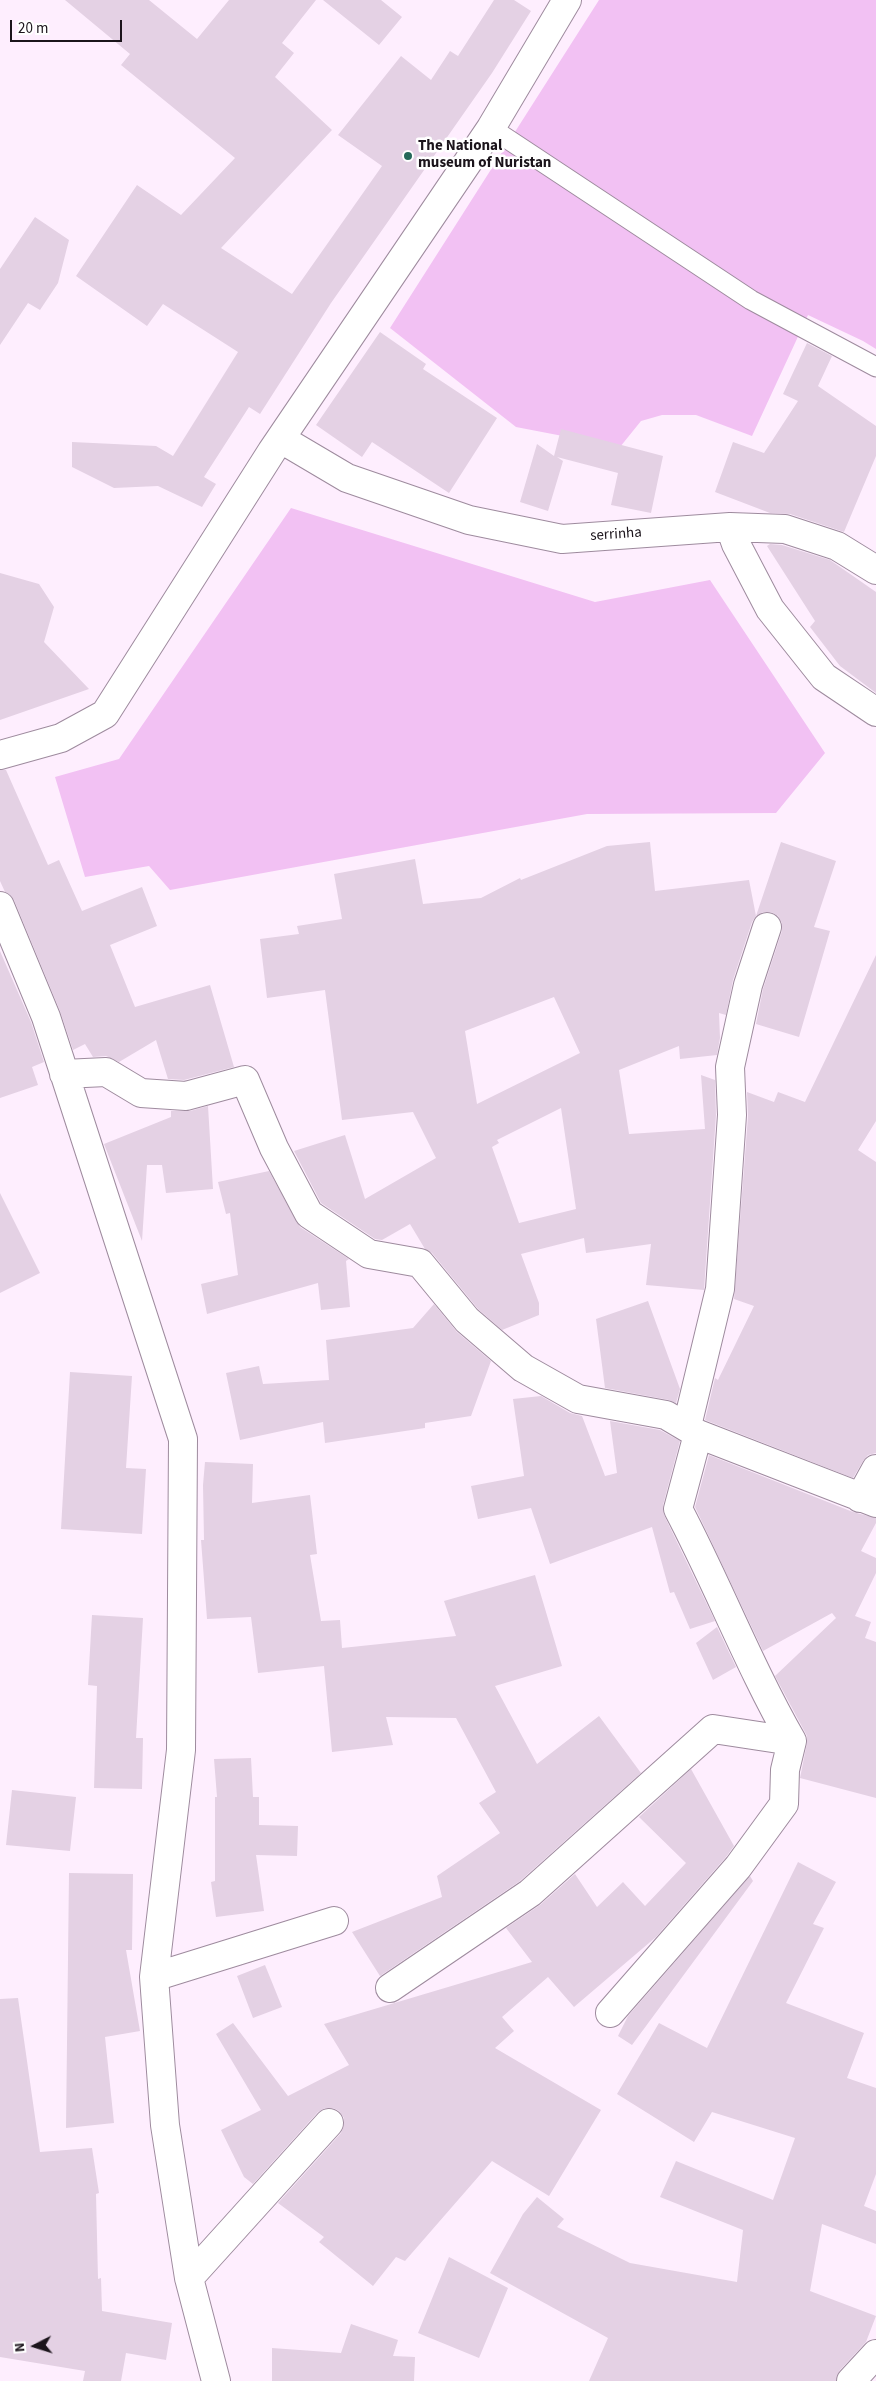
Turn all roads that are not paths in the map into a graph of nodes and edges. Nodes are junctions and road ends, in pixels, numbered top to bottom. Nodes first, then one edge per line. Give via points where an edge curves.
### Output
1 (567, 0) edge
2 (491, 128) junction
3 (876, 368) edge
4 (281, 439) junction
5 (730, 526) junction
6 (876, 570) edge
7 (876, 712) edge
8 (0, 755) edge
9 (0, 906) edge
10 (767, 927) dead end
11 (64, 1074) junction
12 (693, 1430) junction
13 (876, 1469) edge
14 (868, 1501) edge
15 (792, 1741) junction
16 (334, 1921) dead end
17 (154, 1978) junction
18 (390, 1988) dead end
19 (610, 2013) dead end
20 (329, 2123) dead end
21 (189, 2278) junction
22 (876, 2354) edge
23 (216, 2381) edge
24 (851, 2381) edge

1 - 2 street
2 - 3 lane via 751,300
2 - 4 street
4 - 5 street, serrinha via 347,478 469,520 562,539
4 - 8 street via 105,714 61,738
5 - 6 street, serrinha via 785,529 837,546
5 - 7 street via 770,609 824,676
9 - 11 street via 46,1017
10 - 12 street via 748,985 730,1067 732,1115 720,1290
11 - 12 street via 106,1072 141,1093 186,1096 245,1080 274,1148 309,1214 369,1254 420,1262 467,1320 523,1368 578,1399 666,1415
11 - 17 street via 183,1439 181,1750
12 - 14 street
12 - 15 street via 678,1509 755,1672
13 - 14 street
15 - 18 street via 713,1728 530,1893
15 - 19 street via 785,1770 784,1804 738,1868
16 - 17 street
17 - 21 street via 165,2126
20 - 21 street
21 - 23 street
22 - 24 street

